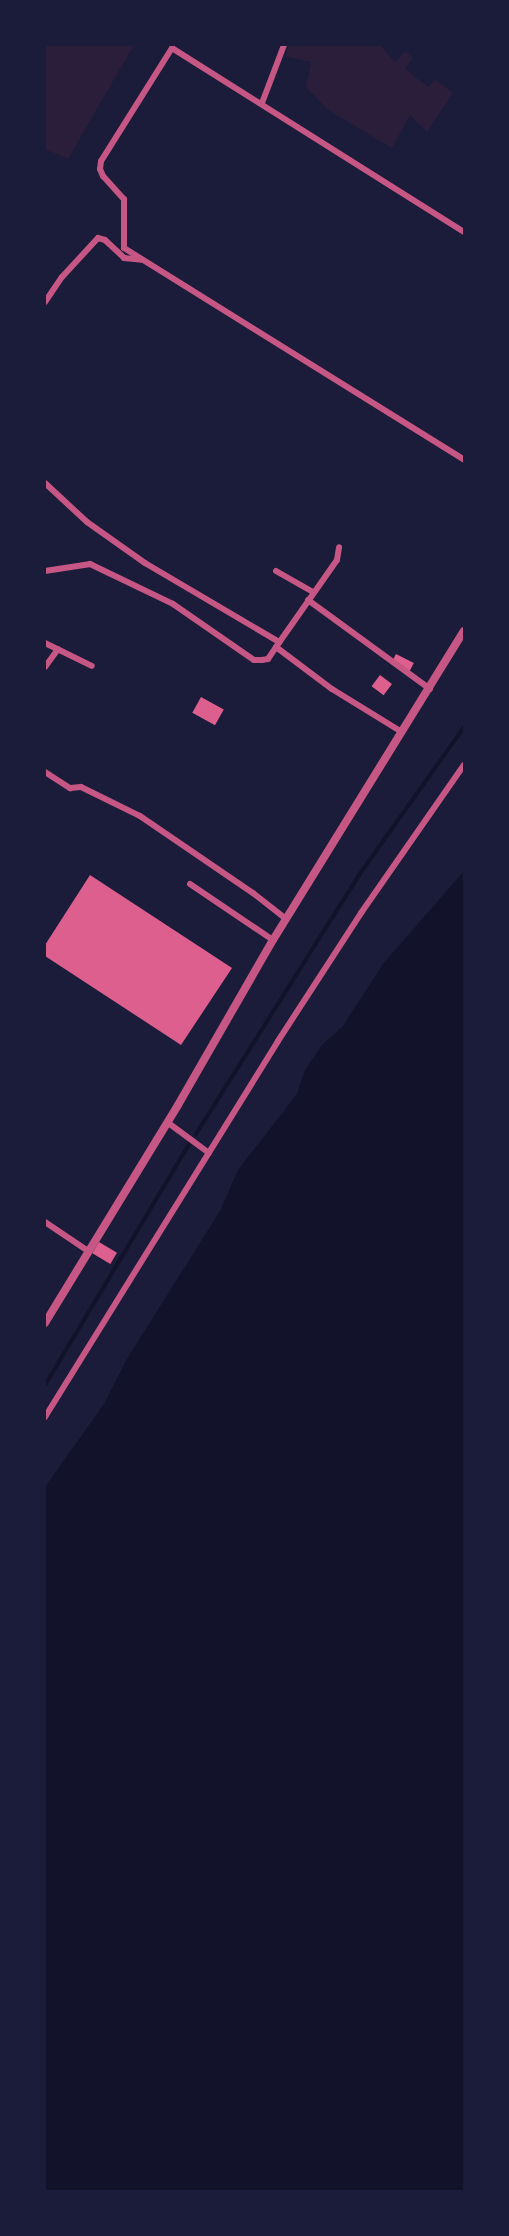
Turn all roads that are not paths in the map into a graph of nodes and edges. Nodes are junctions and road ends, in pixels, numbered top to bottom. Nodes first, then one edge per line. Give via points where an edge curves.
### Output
1 (284, 45) edge
2 (262, 103) junction
3 (464, 232) edge
4 (142, 260) junction
5 (45, 302) edge
6 (464, 460) edge
7 (45, 483) edge
8 (339, 547) dead end
9 (46, 570) edge
10 (276, 571) dead end
11 (314, 592) junction
12 (308, 600) junction
13 (464, 631) edge
14 (45, 643) edge
15 (278, 644) junction
16 (58, 649) junction
17 (92, 666) dead end
18 (45, 667) edge
19 (430, 689) junction
20 (402, 732) junction
21 (464, 765) edge
22 (45, 772) edge
23 (190, 884) dead end
24 (286, 919) junction
25 (273, 940) junction
26 (167, 1122) junction
27 (209, 1153) junction
28 (45, 1222) edge
29 (88, 1251) junction
30 (45, 1323) edge
31 (45, 1417) edge

1 - 2 street
2 - 3 street
2 - 4 street via 172,48 101,161 100,169 124,199 124,248
4 - 5 street via 124,258 98,238
4 - 6 street
7 - 15 street via 87,522 145,563
8 - 11 street via 337,560
9 - 15 street via 90,564 173,604 254,660 268,658
10 - 11 street
11 - 12 street
12 - 15 street
12 - 19 street
13 - 19 street
14 - 16 street
15 - 20 street via 332,689
16 - 17 street
16 - 18 street
19 - 20 street
20 - 24 street
21 - 27 street via 336,952
22 - 24 street via 70,788 81,786 140,816
23 - 25 street
24 - 25 street
25 - 26 street
26 - 27 street
26 - 29 street
27 - 31 street
28 - 29 street
29 - 30 street

